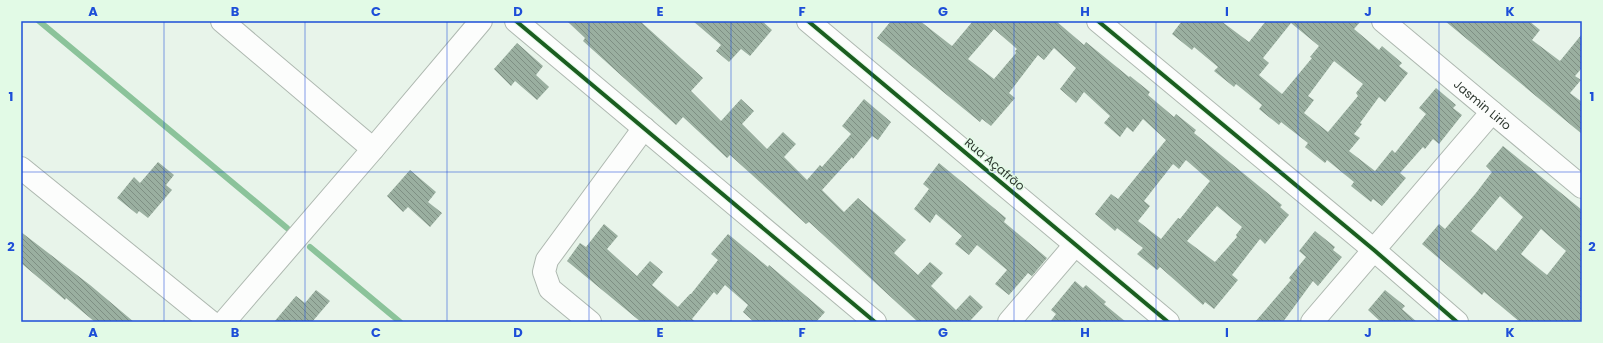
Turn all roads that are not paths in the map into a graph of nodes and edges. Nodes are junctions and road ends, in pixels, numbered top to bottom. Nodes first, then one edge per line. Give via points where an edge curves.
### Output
1 (481, 21) edge
2 (516, 21) edge
3 (808, 21) edge
4 (1098, 21) edge
5 (1383, 21) edge
6 (224, 22) edge
7 (1492, 112) junction
8 (644, 128) junction
9 (374, 150) junction
10 (21, 168) edge
11 (1582, 187) edge
12 (1075, 245) junction
13 (1374, 250) junction
14 (211, 322) edge
15 (224, 322) edge
16 (590, 322) edge
17 (875, 322) edge
18 (1009, 322) edge
19 (1168, 322) edge
20 (1312, 322) edge
21 (1457, 322) edge

1 - 9 street
2 - 8 street
3 - 12 street, Rua Açafrão
4 - 13 street
5 - 7 street, Jasmin Lirio
6 - 9 street
7 - 11 street, Jasmin Lirio
7 - 13 street
8 - 16 street via 547,260 544,272 550,289
8 - 17 street
9 - 15 street
10 - 14 street
12 - 18 street
12 - 19 street, Rua Açafrão
13 - 20 street
13 - 21 street

